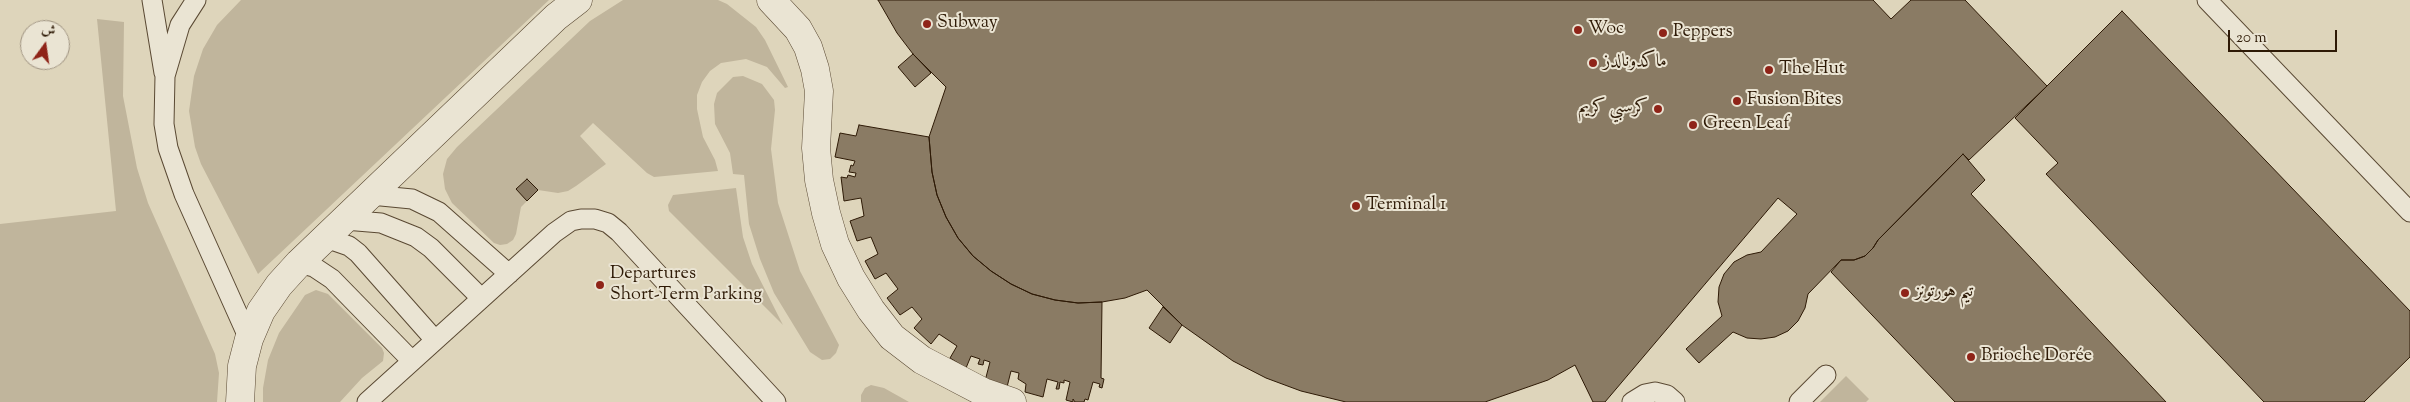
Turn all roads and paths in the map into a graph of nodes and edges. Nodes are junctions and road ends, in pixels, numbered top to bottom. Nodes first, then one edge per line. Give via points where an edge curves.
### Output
1 (152, 0) edge
2 (182, 0) edge
3 (196, 0) edge
4 (578, 0) edge
5 (771, 0) edge
6 (2207, 0) edge
7 (180, 25) junction
8 (165, 76) junction
9 (371, 195) junction
10 (2410, 212) edge
11 (335, 229) junction
12 (299, 263) junction
13 (508, 274) junction
14 (480, 298) junction
15 (249, 339) junction
16 (435, 340) junction
17 (412, 361) junction
18 (1826, 375) dead end
19 (240, 402) edge
20 (367, 402) edge
21 (776, 402) edge
22 (1012, 402) edge
23 (1632, 402) edge
24 (1675, 402) edge
25 (1799, 402) edge

1 - 8 lane
2 - 7 lane
3 - 7 lane
4 - 9 street via 556,17
5 - 22 street via 798,29 815,69 819,91 816,148 819,180 836,244 851,278 892,337 922,360 983,392
6 - 10 lane
7 - 8 lane
8 - 15 lane via 164,124 174,171
9 - 11 street
9 - 13 lane via 412,200 439,212
11 - 12 street
11 - 14 lane via 381,223 416,237
11 - 16 lane
12 - 15 street via 261,311
12 - 17 lane via 314,267 332,278
13 - 14 lane
13 - 21 lane via 571,221 595,219 608,223
14 - 16 lane
15 - 19 street via 242,366
16 - 17 lane
17 - 20 lane
18 - 25 lane
23 - 24 lane via 1655,392 1667,395

